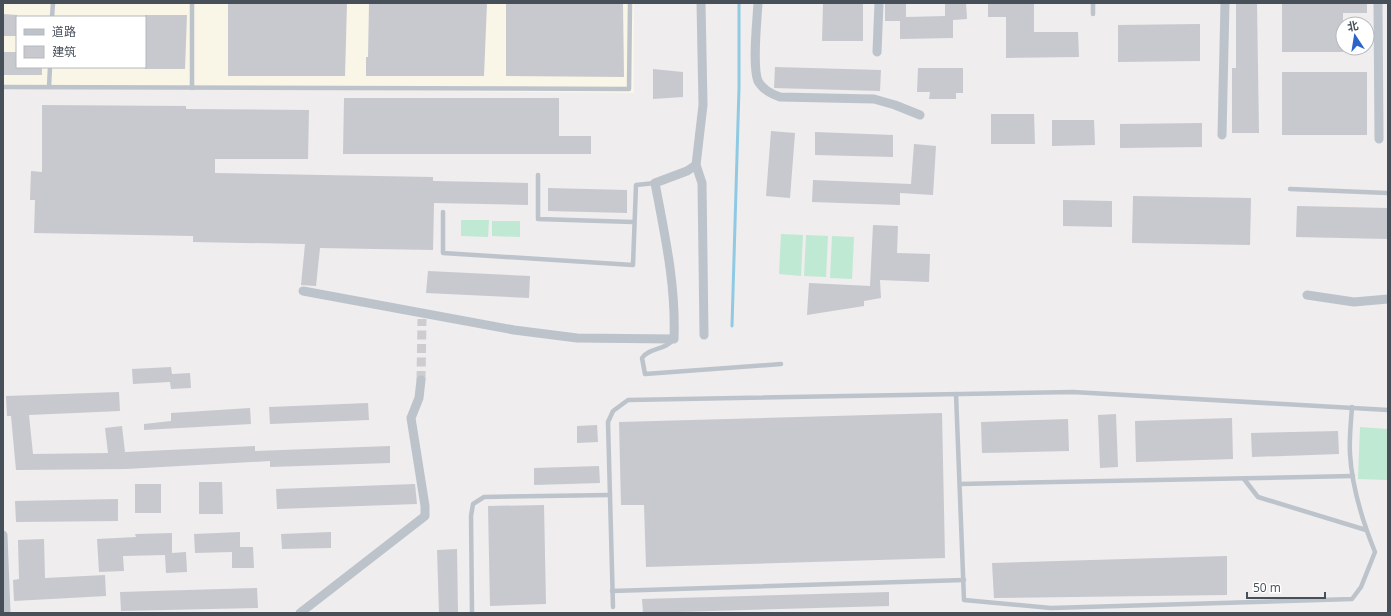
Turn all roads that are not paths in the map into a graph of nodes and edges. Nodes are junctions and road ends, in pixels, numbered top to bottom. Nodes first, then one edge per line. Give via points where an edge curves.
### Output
1 (53, 3) edge
2 (192, 3) edge
3 (630, 3) edge
4 (701, 3) edge
5 (758, 3) edge
6 (879, 3) edge
7 (1093, 3) edge
8 (1225, 3) edge
9 (1378, 3) edge
10 (1093, 14) dead end
11 (52, 16) edge
12 (877, 52) dead end
13 (50, 68) edge
14 (3, 87) edge
15 (49, 87) junction
16 (192, 88) junction
17 (920, 115) dead end
18 (1222, 135) dead end
19 (1379, 139) dead end
20 (696, 165) junction
21 (538, 175) dead end
22 (655, 183) junction
23 (1290, 189) dead end
24 (1388, 193) edge
25 (443, 212) dead end
26 (633, 222) junction
27 (303, 291) dead end
28 (1307, 295) dead end
29 (1388, 299) edge
30 (704, 336) dead end
31 (674, 339) junction
32 (781, 364) dead end
33 (421, 380) tunnel mouth
34 (956, 394) junction
35 (1352, 407) junction
36 (1388, 410) edge
37 (1353, 476) junction
38 (1244, 479) junction
39 (960, 484) junction
40 (610, 495) junction
41 (1366, 530) junction
42 (3, 535) edge
43 (964, 580) junction
44 (612, 591) junction
45 (613, 607) dead end
46 (6, 613) edge
47 (300, 613) edge
48 (472, 613) edge

1 - 11 lane
2 - 16 lane
3 - 16 lane via 629,89
4 - 20 street via 703,105
5 - 17 street via 756,74 759,82 771,94 780,97 874,99
6 - 12 street
7 - 10 lane
8 - 18 street
9 - 19 street
13 - 15 lane
14 - 15 lane
15 - 16 lane
20 - 22 street
20 - 30 street via 702,183
21 - 26 lane via 538,219
22 - 26 lane via 636,185
22 - 31 street via 672,275
23 - 24 lane
25 - 26 lane via 442,253 632,264
27 - 31 street via 422,317 514,330 577,338
28 - 29 street via 1354,302
31 - 32 lane via 668,346 646,352 642,358 645,374
33 - 47 street via 419,398 411,418 425,516
34 - 35 lane via 1073,392
34 - 39 lane
34 - 40 lane via 628,400 613,411 608,422
35 - 36 lane
35 - 37 lane via 1350,454
37 - 38 lane
37 - 41 lane via 1354,489
38 - 39 lane
38 - 41 lane via 1258,497
39 - 43 lane
40 - 44 lane
40 - 48 lane via 484,497 473,504
41 - 43 lane via 1375,552 1361,587 1352,599 1051,608 964,600
42 - 46 street
43 - 44 lane
44 - 45 lane

